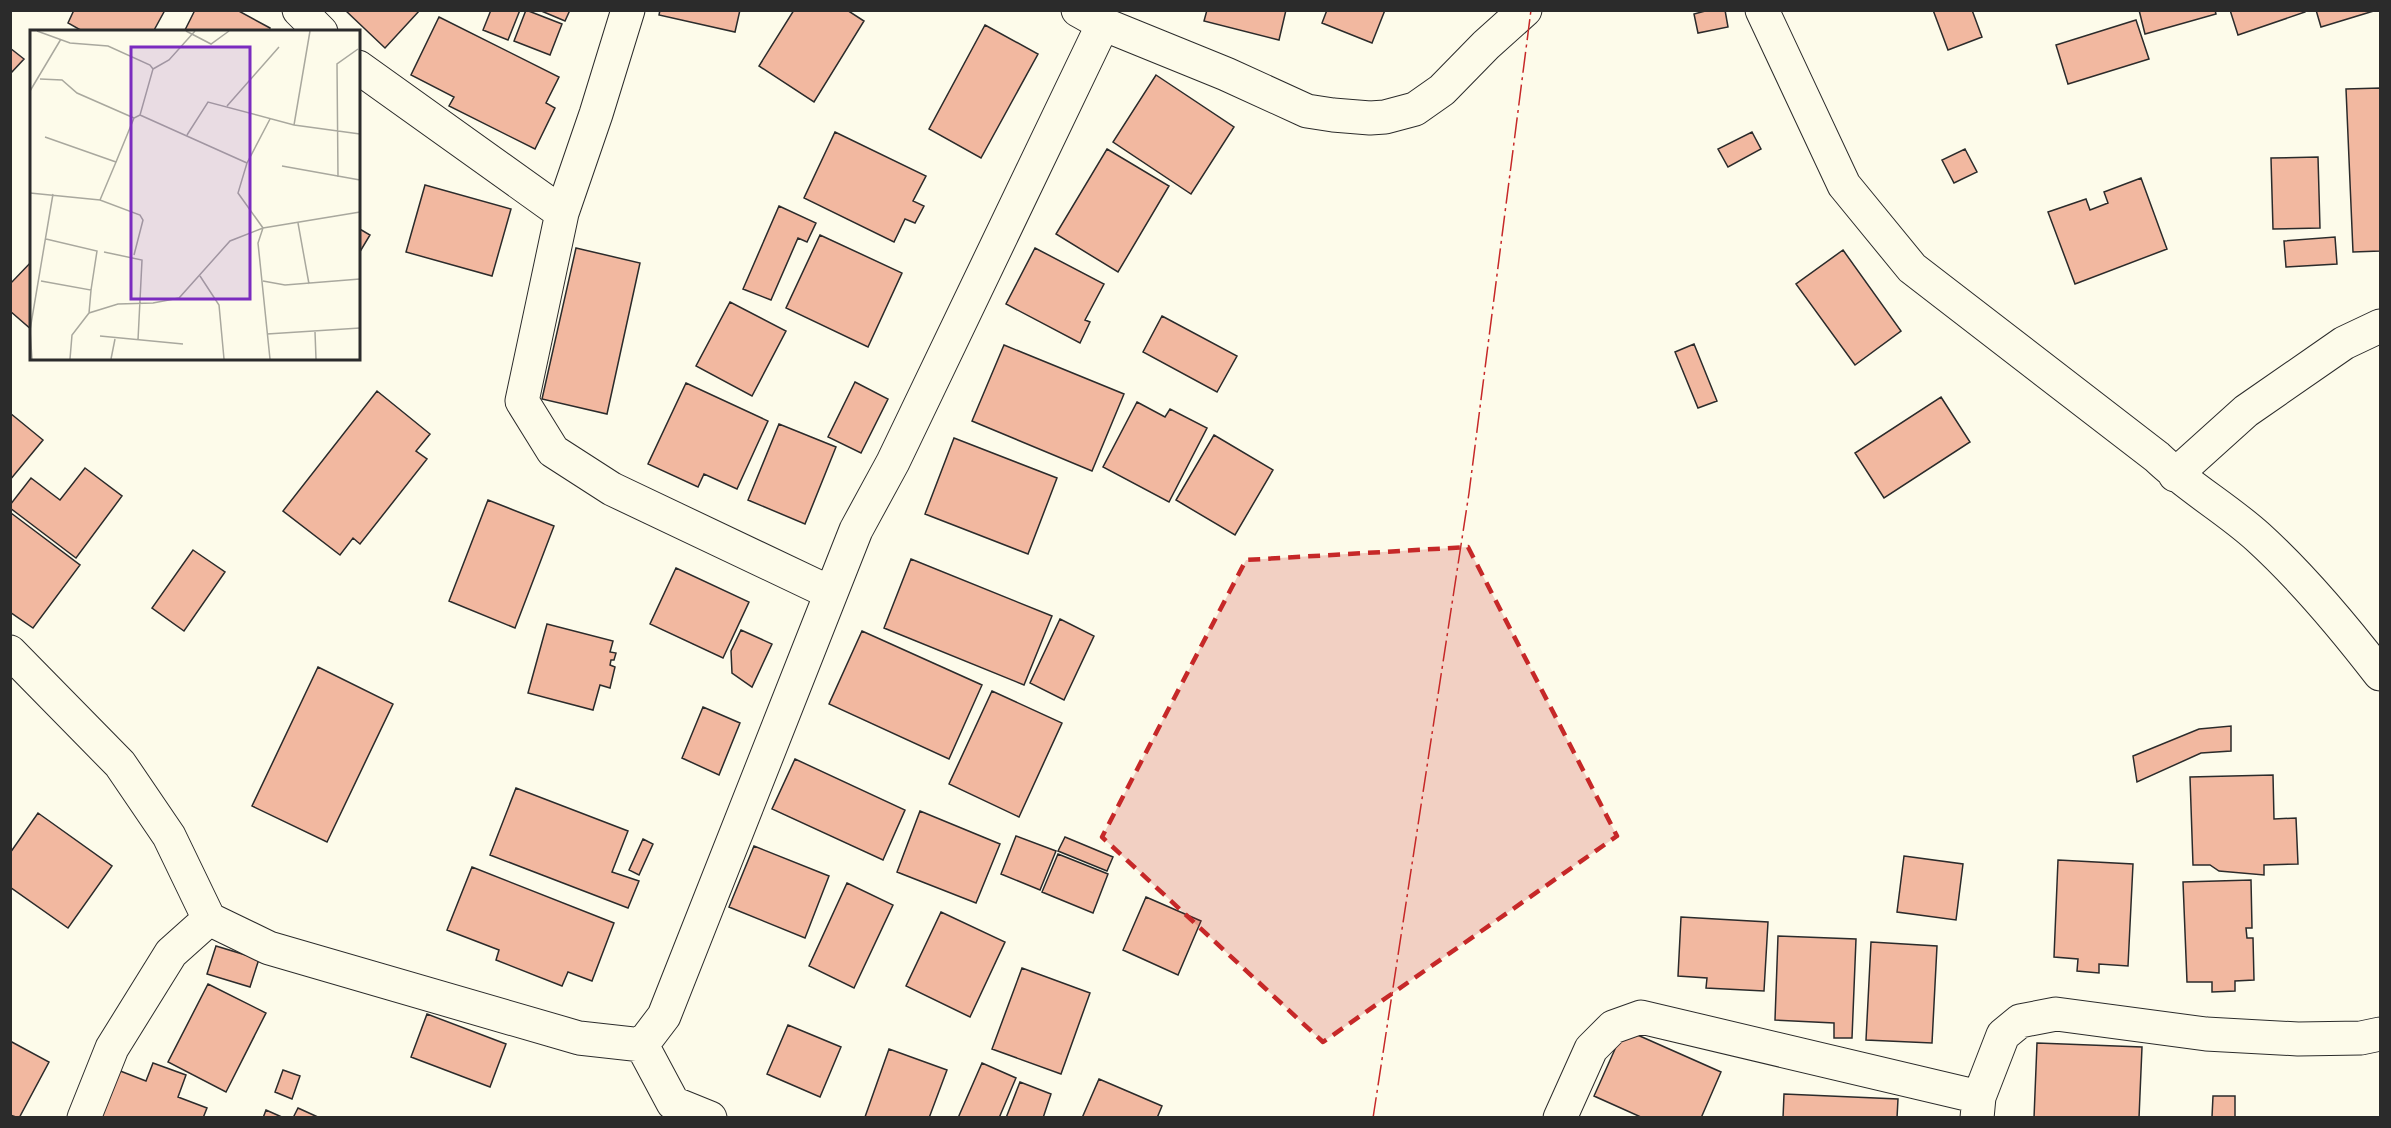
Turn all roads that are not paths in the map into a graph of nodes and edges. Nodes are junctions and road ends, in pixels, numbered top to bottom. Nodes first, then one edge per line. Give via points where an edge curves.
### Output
1 (299, 10) edge
2 (628, 10) edge
3 (1525, 10) edge
4 (1762, 10) edge
5 (1091, 17) edge
6 (319, 30) edge
7 (360, 68) edge
8 (562, 213) junction
9 (2380, 326) edge
10 (2175, 475) junction
11 (831, 593) junction
12 (10, 652) edge
13 (2380, 674) edge
14 (209, 919) junction
15 (2380, 1034) edge
16 (642, 1045) junction
17 (1978, 1107) edge
18 (668, 1110) edge
19 (84, 1118) edge
20 (710, 1118) edge
21 (1560, 1118) edge

1 - 6 street
2 - 8 street
3 - 5 street via 1442,90 1415,109 1385,117 1307,111
4 - 10 street via 1844,185 1912,268
5 - 11 street via 893,462 856,530
7 - 8 street
8 - 11 street via 522,401 553,451 612,489
9 - 10 street via 2344,343 2246,411
10 - 13 street via 2258,536 2338,620
11 - 16 street via 664,1016
12 - 14 street via 120,764 168,836
14 - 16 street via 269,948 579,1038
14 - 19 street via 171,953 112,1048
15 - 17 street via 2361,1038 2286,1038 2206,1034 2056,1014 2020,1021 2003,1035
16 - 18 street
17 - 21 street via 1641,1017 1613,1027 1591,1049
18 - 20 street

